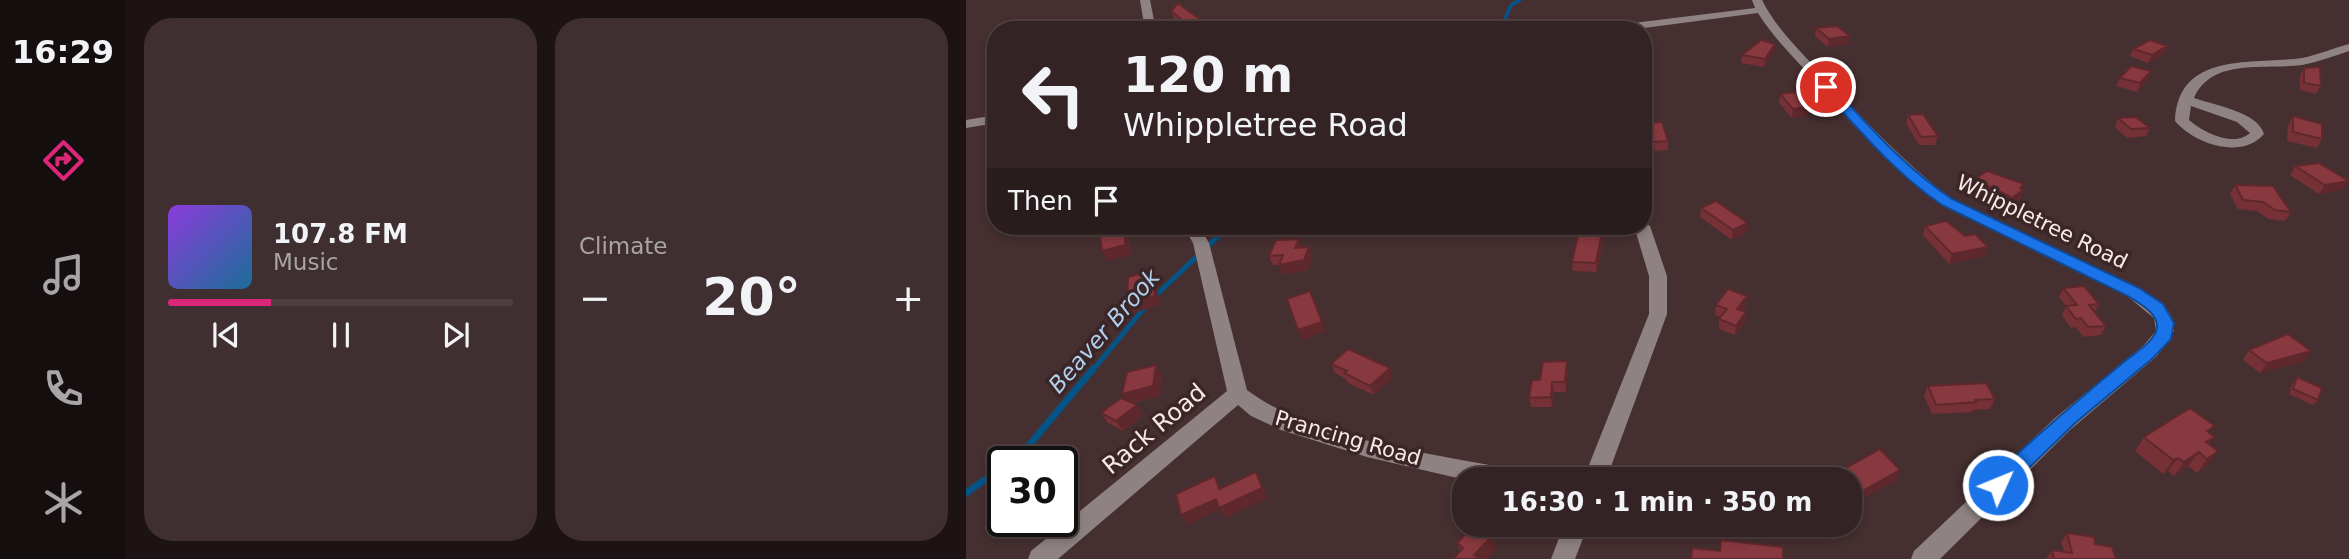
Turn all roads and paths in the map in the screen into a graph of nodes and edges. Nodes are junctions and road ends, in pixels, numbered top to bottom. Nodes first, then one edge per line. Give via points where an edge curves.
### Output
1 (1146, 0) edge
2 (1759, 5) edge
3 (1150, 21) edge
4 (1652, 22) edge
5 (2349, 47) edge
6 (2187, 100) junction
7 (987, 120) edge
8 (966, 124) edge
9 (1196, 235) edge
10 (1645, 235) edge
11 (1237, 394) junction
12 (1454, 467) edge
13 (1599, 467) edge
14 (1571, 537) edge
15 (1040, 559) edge
16 (1563, 559) edge
17 (1923, 559) edge

1 - 3 street
2 - 4 street
2 - 17 street, Whippletree Road via 1891,159 1919,183 1947,202 2133,292 2157,308 2166,323 2165,335 2067,419
5 - 6 street via 2302,61 2214,70 2197,80
6 - 6 street via 2242,119 2257,134 2254,139 2235,142 2196,133 2182,121
7 - 8 street
9 - 11 street
10 - 13 street via 1658,276 1658,314
11 - 12 street, Prancing Road via 1254,409 1297,426 1362,447
11 - 15 street, Rack Road
14 - 16 street

